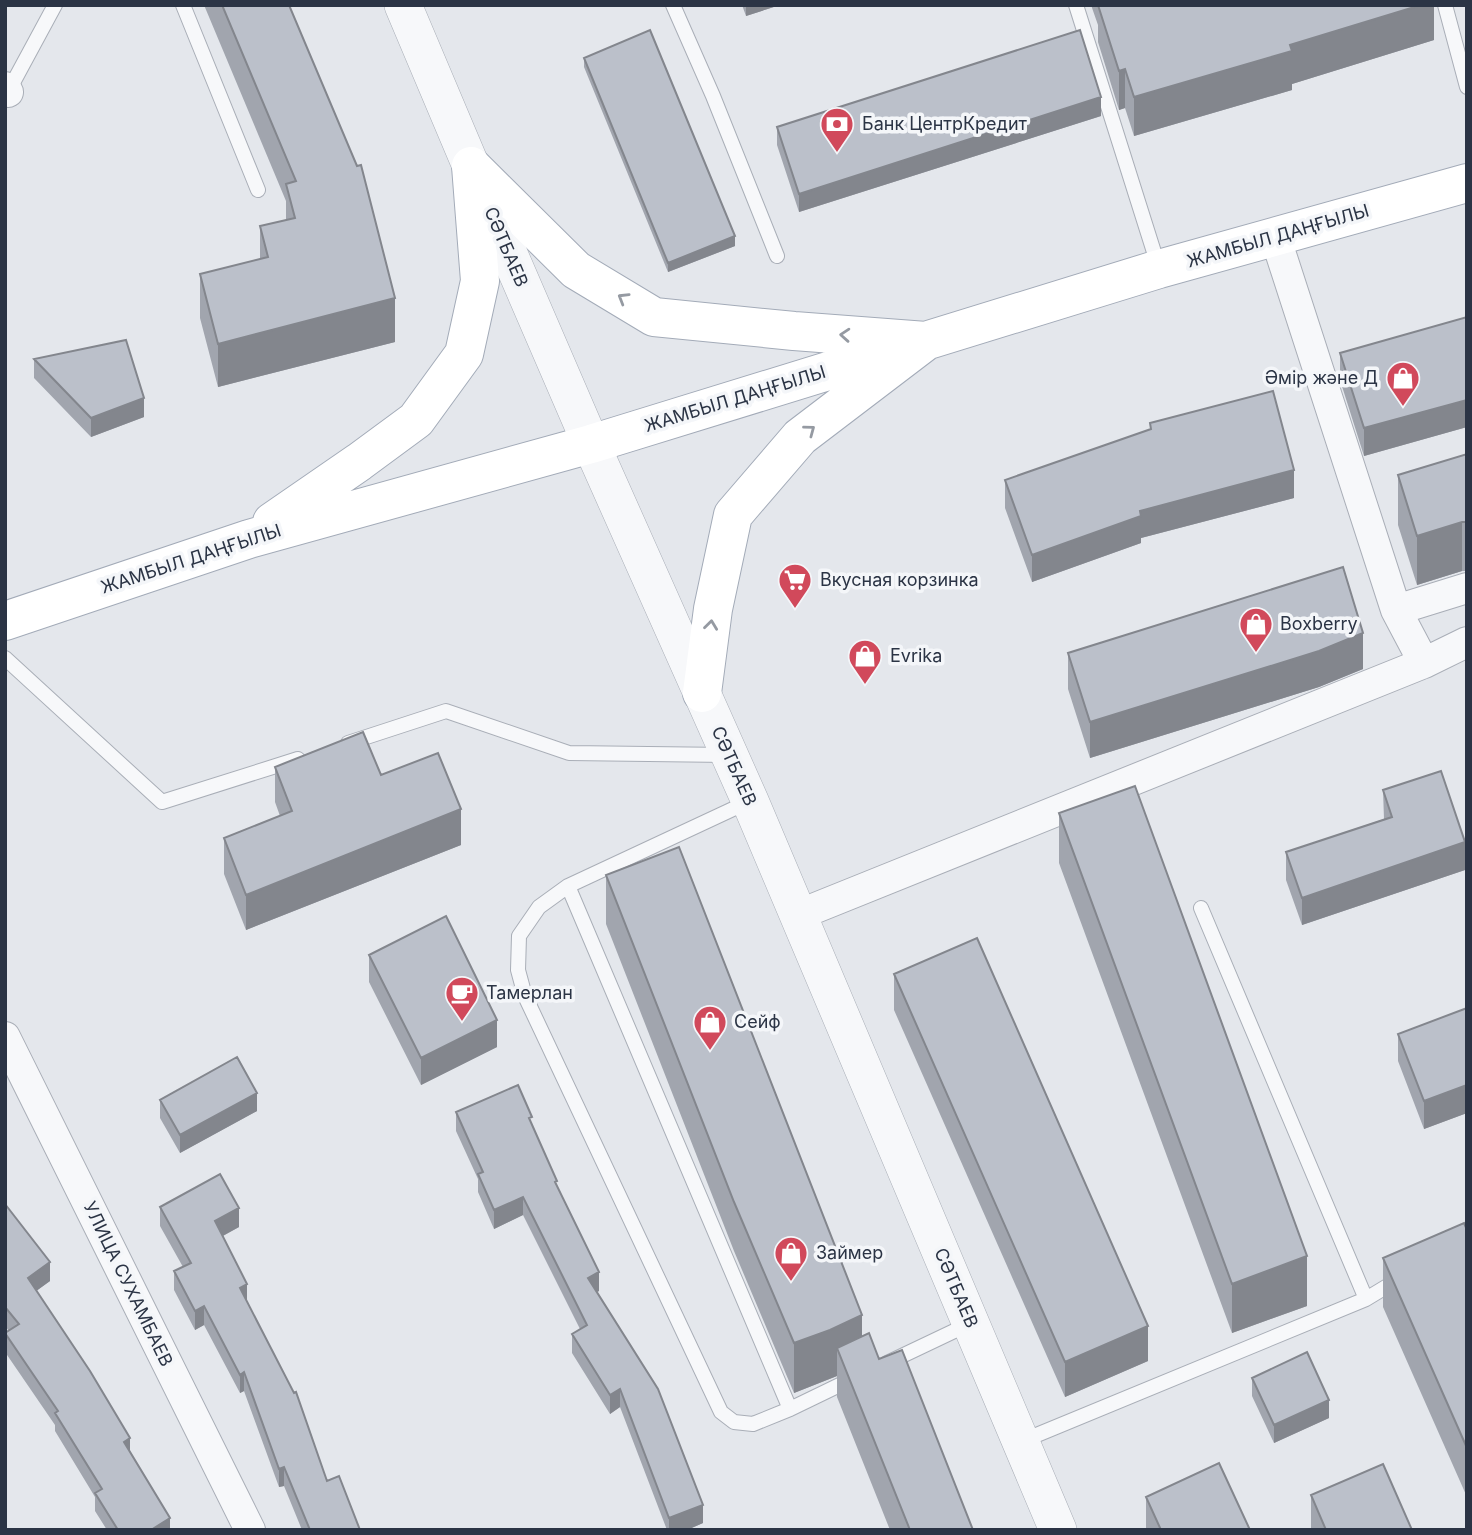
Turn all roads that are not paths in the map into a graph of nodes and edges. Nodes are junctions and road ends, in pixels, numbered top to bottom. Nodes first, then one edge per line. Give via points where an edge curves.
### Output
1 (55, 5) edge
2 (183, 5) edge
3 (403, 5) edge
4 (673, 5) edge
5 (1076, 5) edge
6 (1445, 5) edge
7 (1467, 87) edge
8 (7, 90) edge
9 (471, 166) junction
10 (1467, 183) edge
11 (258, 190) dead end
12 (1275, 236) junction
13 (777, 256) dead end
14 (1159, 269) junction
15 (926, 341) junction
16 (591, 443) junction
17 (249, 539) junction
18 (1467, 588) edge
19 (1396, 610) junction
20 (5, 621) edge
21 (1467, 642) edge
22 (5, 658) edge
23 (1424, 663) junction
24 (702, 693) junction
25 (728, 755) junction
26 (750, 801) junction
27 (568, 886) junction
28 (1200, 908) dead end
29 (798, 915) junction
30 (5, 1037) edge
31 (1411, 1271) edge
32 (1366, 1299) junction
33 (971, 1323) junction
34 (790, 1409) junction
35 (1021, 1441) junction
36 (250, 1530) edge
37 (1058, 1530) edge

1 - 8 lane
2 - 11 lane
3 - 9 street, СӘТБАЕВ
4 - 13 lane
5 - 14 lane
6 - 7 lane
15 -> 9 main road via 654,317 576,270
9 - 16 street, СӘТБАЕВ
9 - 17 main road via 480,281 464,354 416,420
10 - 12 main road, ЖАМБЫЛ ДАҢҒЫЛЫ
12 - 14 main road, ЖАМБЫЛ ДАҢҒЫЛЫ
12 - 19 street
14 - 15 main road, ЖАМБЫЛ ДАҢҒЫЛЫ
15 - 16 main road, ЖАМБЫЛ ДАҢҒЫЛЫ
24 -> 15 main road via 713,609 733,515 800,437
16 - 17 main road, ЖАМБЫЛ ДАҢҒЫЛЫ
16 - 24 street, СӘТБАЕВ
17 - 20 main road, ЖАМБЫЛ ДАҢҒЫЛЫ
18 - 19 street
19 - 23 street
21 - 23 street
22 - 25 lane via 162,802 446,711 569,753
23 - 29 street
24 - 25 street, СӘТБАЕВ
25 - 26 street, СӘТБАЕВ
26 - 27 lane
26 - 29 street, СӘТБАЕВ
27 - 34 lane
27 - 34 lane via 540,907 519,936 525,996 720,1412 734,1422 753,1424
28 - 32 lane
29 - 33 street, СӘТБАЕВ
30 - 36 street, УЛИЦА СУХАМБАЕВ
31 - 32 lane
32 - 35 lane
33 - 34 lane
33 - 35 street, СӘТБАЕВ
35 - 37 street, СӘТБАЕВ

